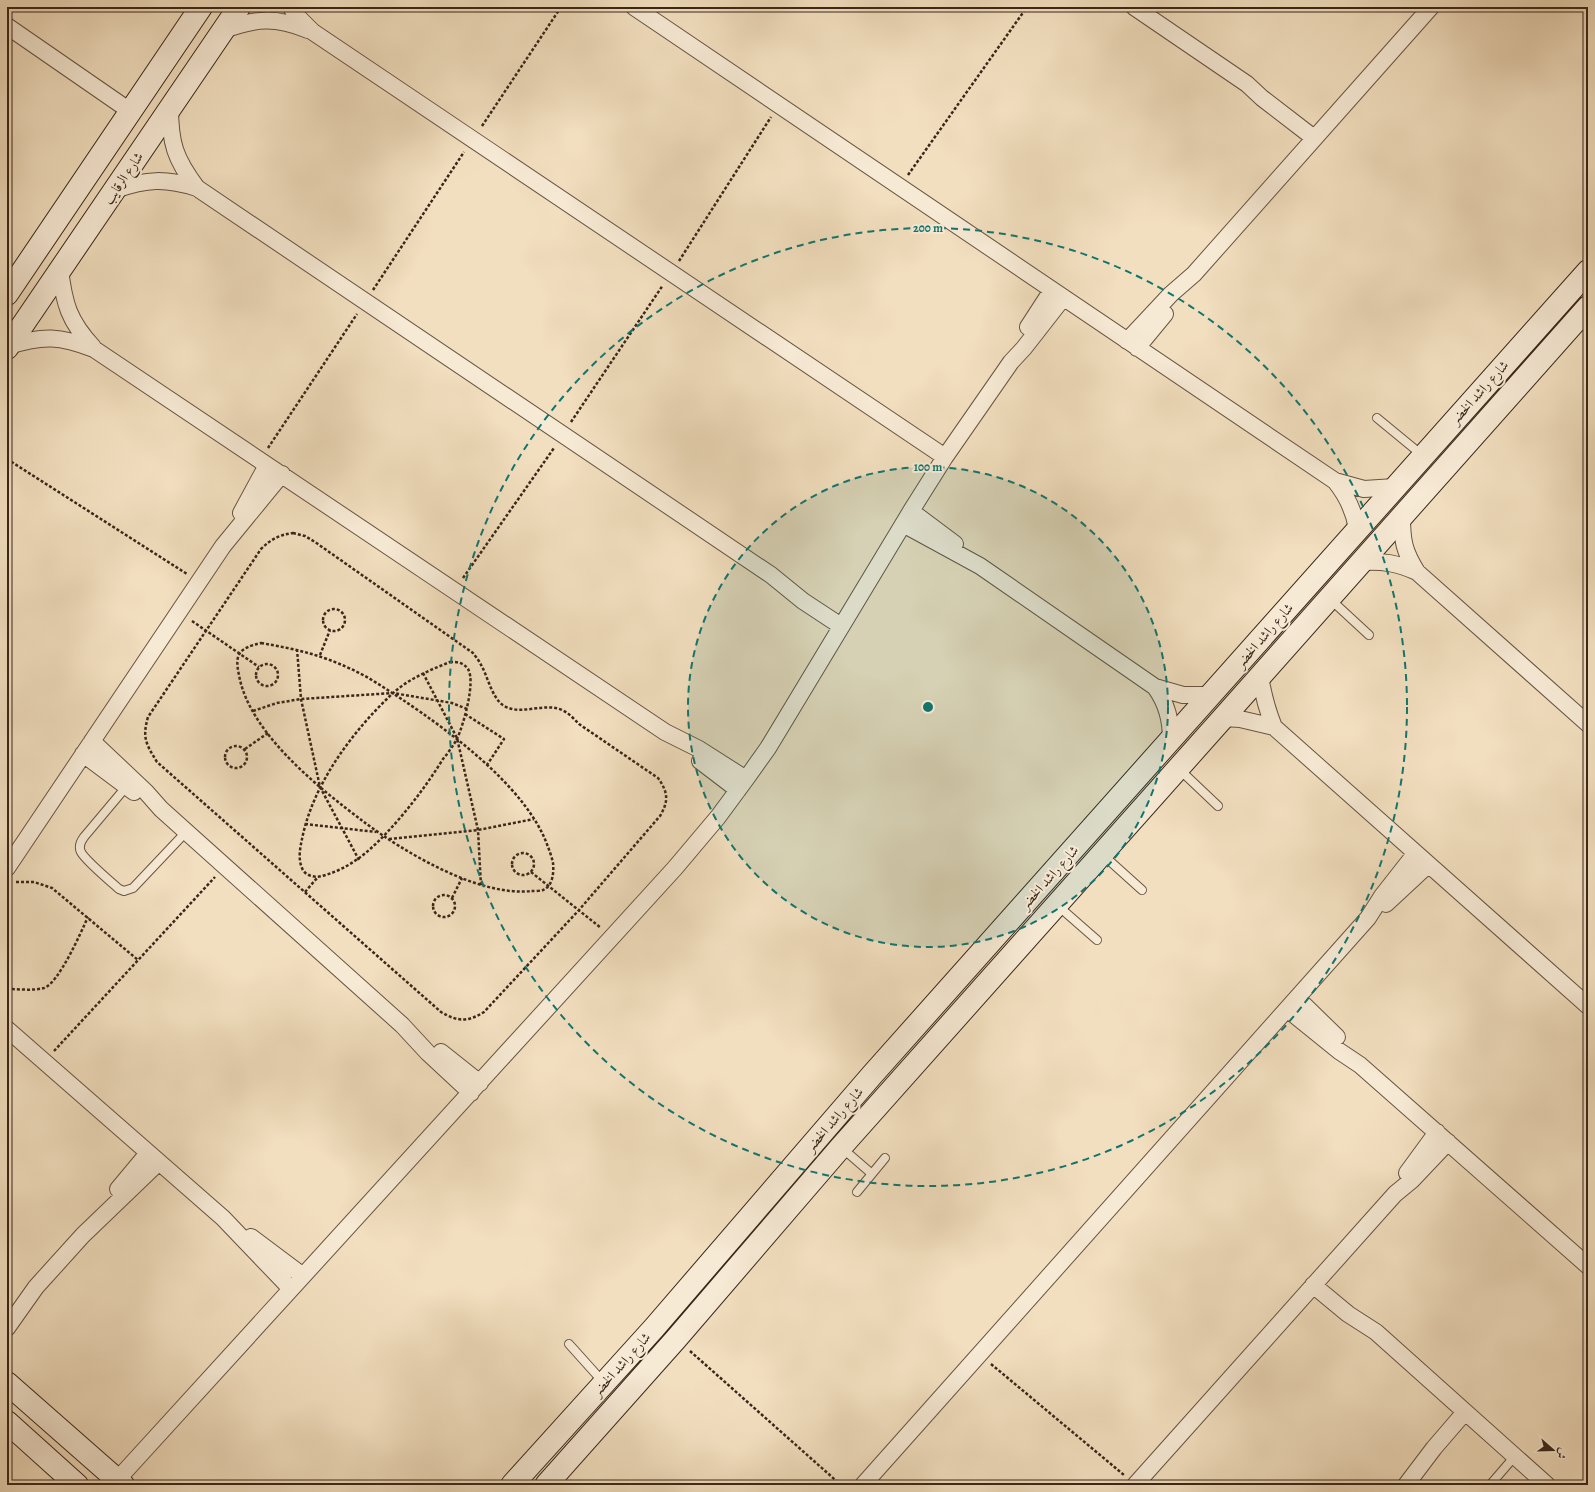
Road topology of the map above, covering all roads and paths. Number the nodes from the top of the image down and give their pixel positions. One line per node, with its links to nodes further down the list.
1 (201, 7): 14 (street)
2 (239, 7): 10 (street, شارع الرقايب)
3 (292, 7): 11 (street)
4 (561, 7): 16 (path)
5 (634, 7): 12 (street)
6 (1027, 7): 17 (path)
7 (1134, 7): 15 (street)
8 (1431, 7): 15 (street)
9 (7, 26): 14 (street)
10 (224, 30): 11 (street); 13 (street, شارع الرقايب)
11 (313, 32): 16 (street)
12 (779, 105): 17 (street); 22 (path)
13 (170, 107): 18 (street); 19 (street, شارع الرقايب)
14 (130, 111): 23 (street)
15 (1318, 134): 27 (street)
16 (473, 139): 22 (street); 25 (path)
17 (900, 187): 24 (street)
18 (197, 188): 19 (street); 25 (street)
19 (115, 190): 20 (street, شارع الرقايب)
20 (60, 269): 28 (street, شارع الرقايب); 29 (street)
21 (1588, 271): 32 (street, شارع راشد الخضر)
22 (671, 273): 31 (path); 33 (street)
23 (10, 282)
24 (1058, 294): 27 (street); 33 (street)
25 (366, 301): 31 (street); 35 (path)
26 (1588, 307): 39 (street, شارع راشد الخضر)
27 (1132, 344): 37 (street)
28 (8, 347): 29 (street)
29 (94, 348): 35 (street)
30 (1377, 418): 32 (lane)
31 (563, 434): 46 (path); 49 (street)
32 (1423, 456): 38 (street, شارع راشد الخضر)
33 (945, 457): 40 (street)
34 (7, 459): 45 (path)
35 (264, 462): 36 (street); 42 (street)
36 (282, 474): 42 (street); 46 (street)
37 (1335, 481): 38 (street); 41 (street)
38 (1395, 487): 41 (street, شارع راشد الخضر)
39 (1402, 516): 43 (street, شارع راشد الخضر); 44 (street)
40 (907, 517): 49 (street); 59 (street)
41 (1358, 530): 61 (street, شارع راشد الخضر)
42 (223, 546): 45 (street)
43 (1362, 562): 44 (street); 47 (street, شارع راشد الخضر)
44 (1417, 572): 68 (street)
45 (199, 582): 48 (street)
46 (454, 590): 77 (street)
47 (1329, 598): 52 (lane); 58 (street, شارع راشد الخضر)
48 (179, 612): 50 (path); 73 (street)
49 (844, 621): 77 (street)
50 (206, 630): 54 (path); 102 (path); 105 (path)
51 (330, 630): 51 (path); 55 (path)
52 (1369, 635)
53 (297, 649): 54 (path); 55 (path); 62 (path)
54 (240, 653): 56 (path); 65 (path)
55 (320, 655): 60 (path)
56 (259, 667): 56 (path)
57 (423, 673): 60 (path); 63 (path); 64 (path)
58 (1260, 676): 67 (street, شارع راشد الخضر); 69 (street)
59 (1155, 687): 61 (street); 72 (street)
60 (393, 693): 62 (path); 63 (path); 71 (path); 79 (path)
61 (1212, 695): 72 (street, شارع راشد الخضر)
62 (301, 699): 65 (path); 79 (path)
63 (438, 700): 64 (path); 71 (path)
64 (467, 709): 66 (path)
65 (253, 711): 70 (path)
66 (465, 714): 71 (path); 75 (path)
67 (1224, 718): 69 (street); 76 (street, شارع راشد الخضر)
68 (1588, 724)
69 (1274, 727): 91 (street)
70 (268, 733): 74 (path); 79 (path)
71 (457, 738): 75 (path); 85 (path); 88 (path)
72 (1171, 741): 135 (street, شارع راشد الخضر)
73 (88, 748): 78 (street); 81 (street); 96 (street)
74 (245, 750): 74 (path)
75 (487, 765): 82 (path)
76 (1178, 769): 80 (lane); 90 (street, شارع راشد الخضر)
77 (742, 785): 108 (street)
78 (126, 787): 81 (street); 86 (lane)
79 (320, 787): 83 (path); 84 (path); 87 (path)
80 (1218, 806)
81 (161, 809): 86 (street)
82 (534, 819): 85 (path); 99 (path)
83 (305, 824): 84 (path); 97 (path)
84 (342, 828): 87 (path); 92 (path)
85 (478, 830): 89 (path); 100 (path)
86 (186, 832): 94 (street)
87 (377, 832): 88 (path)
88 (384, 836): 89 (path); 92 (path)
89 (388, 839): 98 (path)
90 (1102, 854): 101 (lane); 104 (street, شارع راشد الخضر)
91 (1415, 854): 93 (street); 107 (street)
92 (359, 860): 97 (path)
93 (1428, 864): 107 (street); 113 (street)
94 (224, 866): 110 (path); 116 (street)
95 (531, 872): 95 (path); 99 (path)
96 (10, 875): 106 (path)
97 (318, 877): 102 (path)
98 (462, 878): 100 (path); 103 (path)
99 (549, 885): 100 (path); 105 (path)
100 (481, 886)
101 (1142, 890)
102 (305, 892): 105 (path)
103 (452, 898): 103 (path)
104 (1057, 904): 109 (lane); 118 (street, شارع راشد الخضر)
105 (579, 910): 108 (path)
106 (88, 918): 110 (path); 111 (path)
107 (1368, 918): 112 (street)
108 (612, 937): 116 (street)
109 (1098, 940)
110 (138, 960): 115 (path)
111 (7, 989)
112 (1292, 1003): 117 (street); 133 (street)
113 (1588, 1006)
114 (9, 1036): 115 (street)
115 (44, 1062): 119 (street)
116 (475, 1088): 125 (street)
117 (1443, 1137): 124 (street); 126 (street)
118 (840, 1147): 121 (lane); 131 (street, شارع راشد الخضر)
119 (153, 1158): 123 (street); 127 (street)
120 (885, 1158): 121 (lane)
121 (872, 1174): 122 (lane)
122 (857, 1192)
123 (223, 1218): 125 (street); 128 (street)
124 (1588, 1266)
125 (303, 1276): 128 (street)
126 (1317, 1280): 136 (street); 146 (street)
127 (36, 1288): 129 (street); 130 (street)
128 (292, 1289): 140 (street)
129 (7, 1312)
130 (7, 1328)
131 (676, 1339): 143 (street, شارع راشد الخضر); 144 (path)
132 (569, 1344): 135 (lane)
133 (979, 1354): 145 (street); 146 (path)
134 (7, 1383): 140 (street)
135 (604, 1383): 142 (street, شارع راشد الخضر)
136 (1470, 1416): 138 (street); 139 (street)
137 (7, 1422): 141 (street)
138 (1515, 1456): 147 (lane); 148 (street)
139 (1410, 1481)
140 (120, 1483)
141 (77, 1485)
142 (512, 1485)
143 (546, 1485)
144 (841, 1485)
145 (862, 1485)
146 (1135, 1485)
147 (1490, 1485)
148 (1547, 1485)

